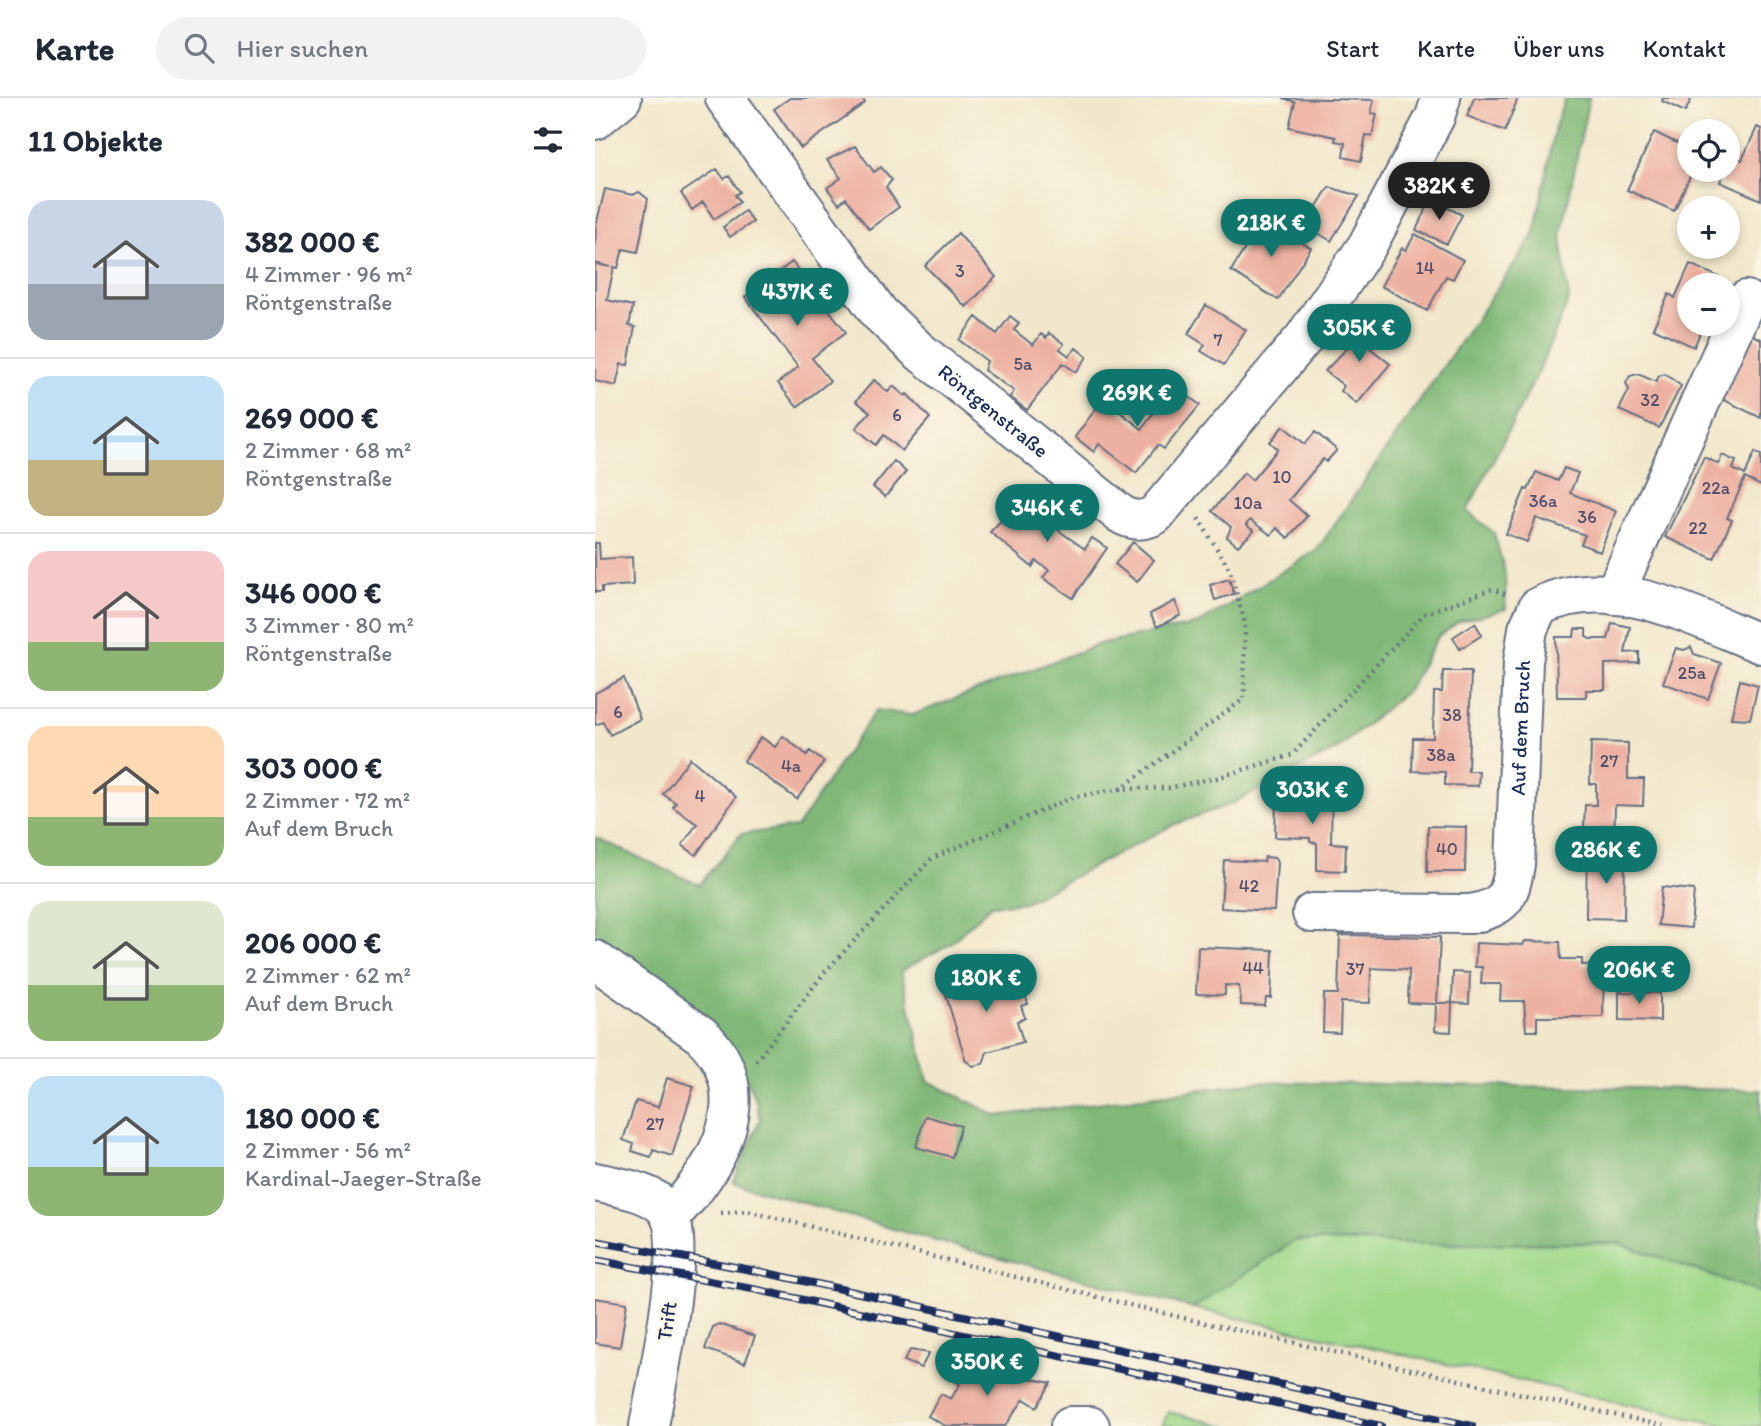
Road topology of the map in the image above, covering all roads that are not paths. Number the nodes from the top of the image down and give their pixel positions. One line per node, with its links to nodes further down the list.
1 (622, 98): 4 (street)
2 (725, 98): 3 (street, Röntgenstraße)
3 (1441, 98)
4 (595, 120)
5 (1746, 300): 6 (street)
6 (1613, 595): 7 (street, Auf dem Bruch); 8 (street, Auf dem Bruch)
7 (1761, 644)
8 (1313, 913)
9 (595, 960): 11 (street)
10 (595, 1182): 11 (street)
11 (670, 1216): 12 (street, Trift)
12 (649, 1426)
13 (1070, 1426): 14 (street)
14 (1090, 1426)

